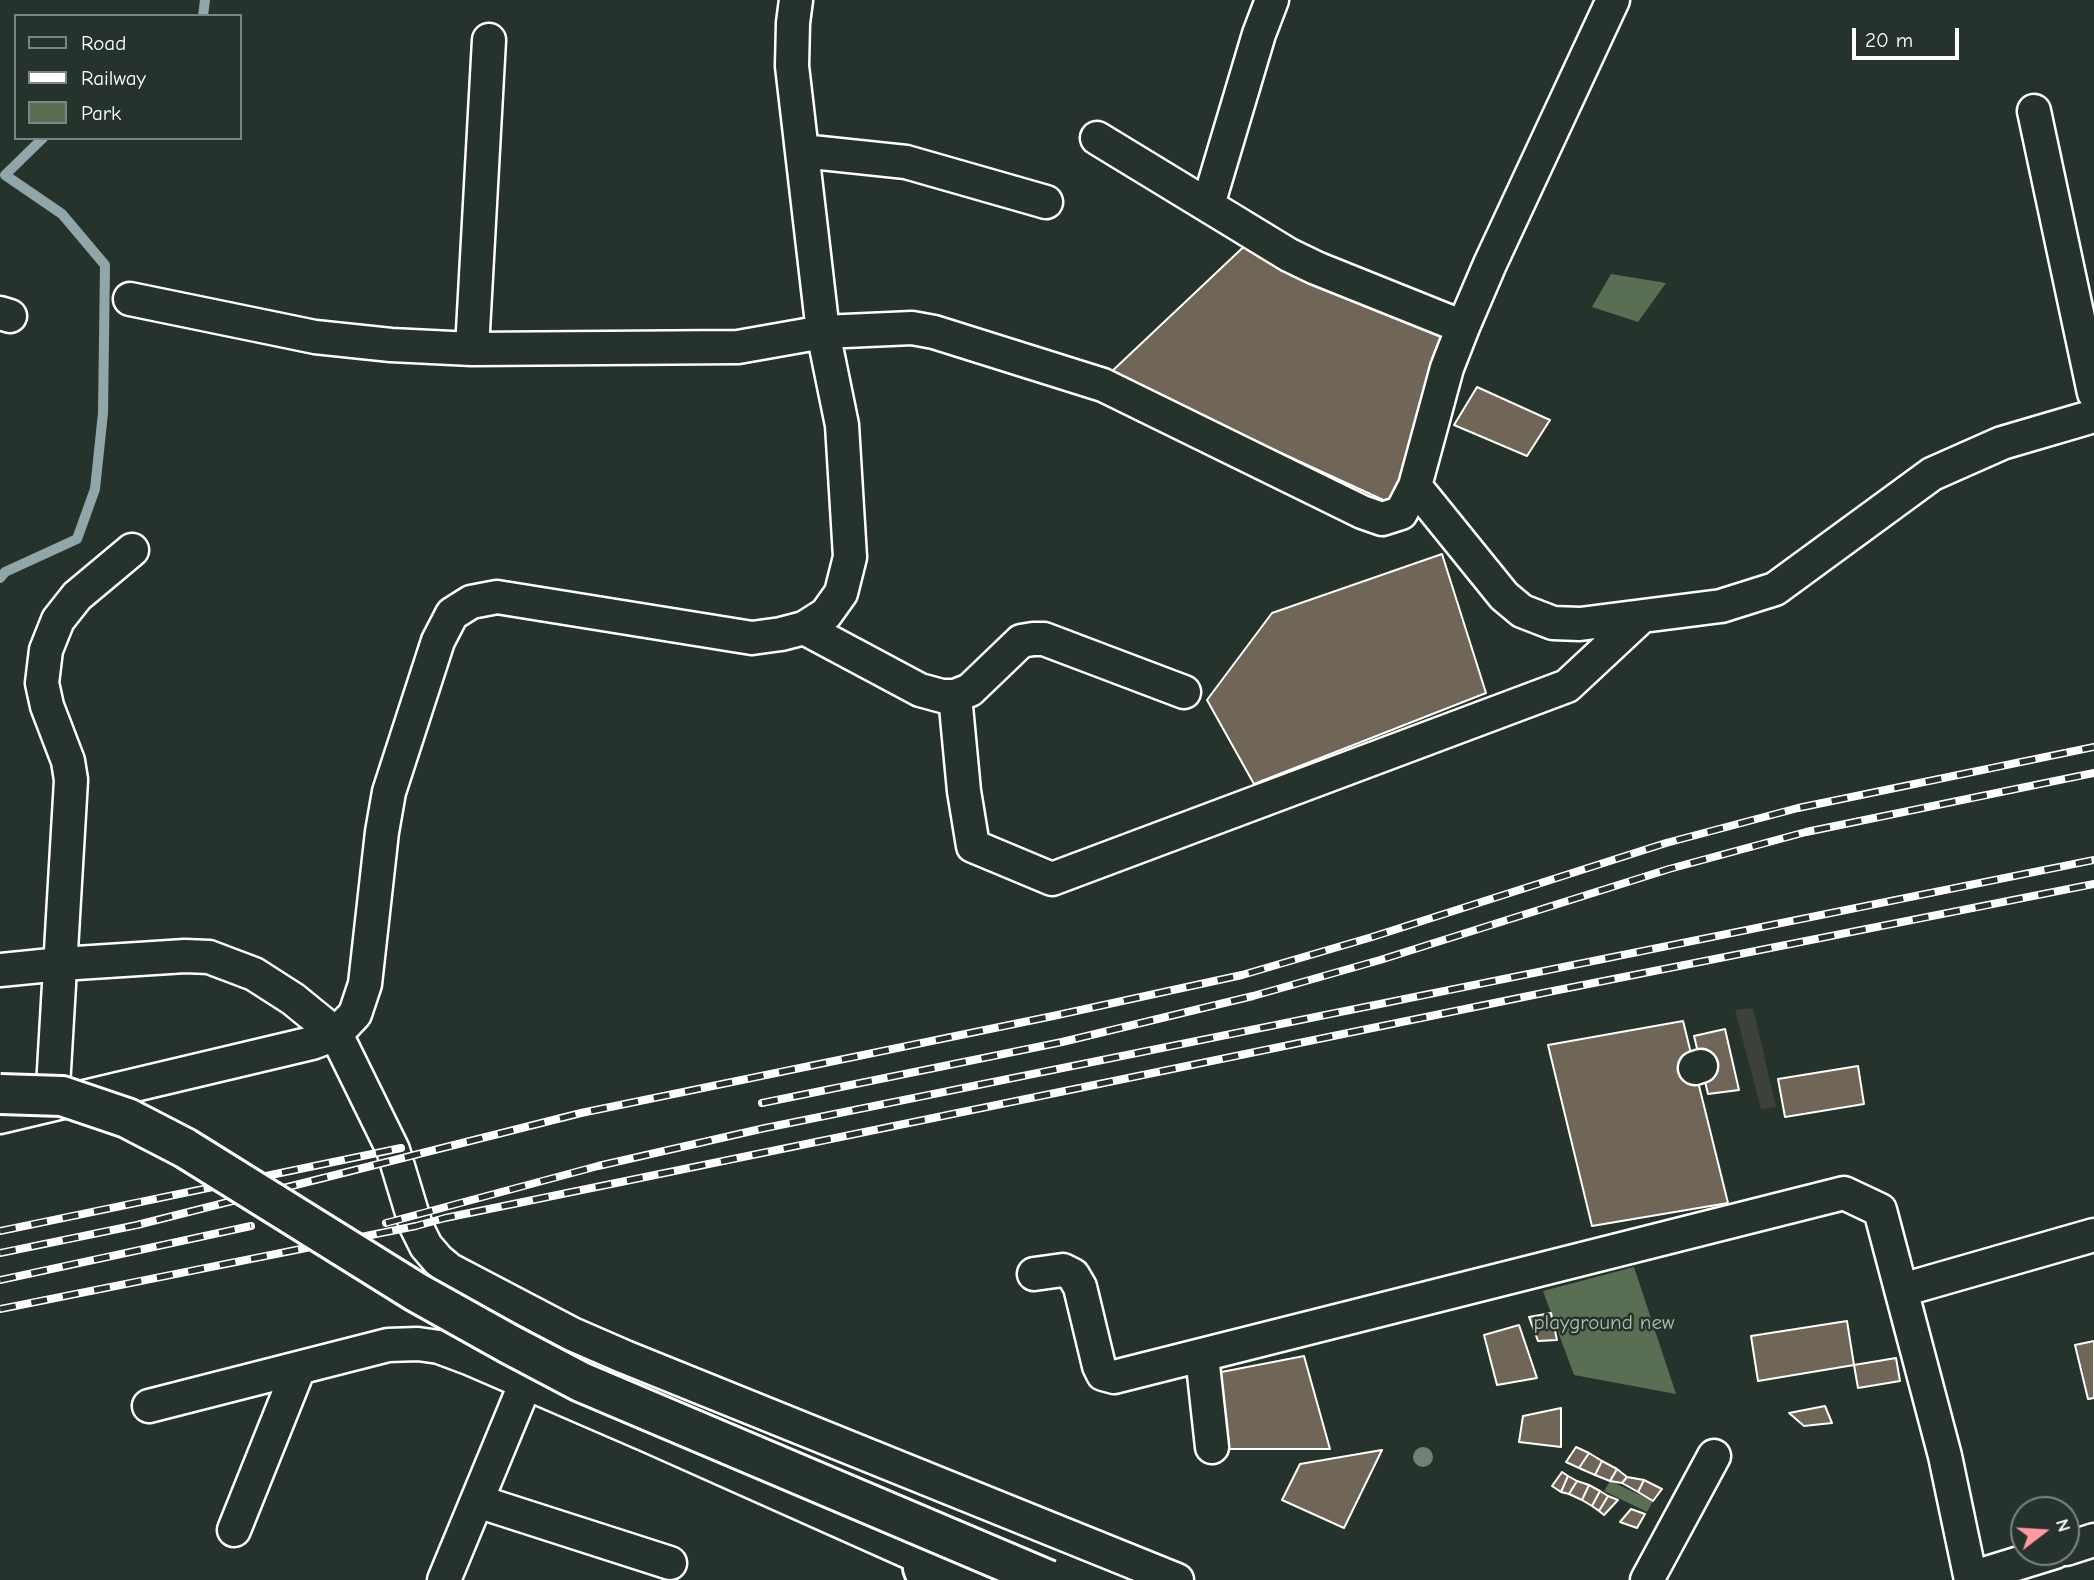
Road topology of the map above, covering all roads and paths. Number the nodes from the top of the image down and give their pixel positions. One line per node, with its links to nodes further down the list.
1 (796, 0): 7 (street)
2 (1272, 0): 9 (street)
3 (1613, 0): 11 (street)
4 (489, 40): 13 (street)
5 (2034, 111): 14 (street)
6 (1097, 138): 9 (street)
7 (802, 151): 8 (street); 12 (street)
8 (1046, 202)
9 (1208, 205): 11 (street)
10 (130, 299): 13 (street)
11 (1463, 327): 16 (street)
12 (822, 332): 13 (street); 16 (street); 19 (street)
13 (472, 349)
14 (2094, 393)
15 (2094, 416): 18 (street)
16 (1415, 486): 18 (street)
17 (132, 550): 22 (street)
18 (1641, 617): 21 (street)
19 (804, 628): 21 (street); 24 (street)
20 (1184, 692): 21 (street)
21 (955, 696)
22 (61, 964): 23 (street); 24 (street); 26 (street)
23 (0, 970)
24 (336, 1034): 26 (street); 46 (street)
25 (0, 1094): 45 (main road, bridge)
26 (52, 1104): 27 (street)
27 (0, 1117)
28 (2094, 1235): 30 (street)
29 (1034, 1274): 31 (street)
30 (1902, 1290): 31 (street); 42 (street)
31 (1202, 1356): 35 (street)
32 (299, 1368): 33 (street); 34 (street); 38 (street)
33 (526, 1382): 37 (street); 41 (street)
34 (149, 1406)
35 (1212, 1447)
36 (1714, 1456): 47 (street)
37 (477, 1501): 39 (street); 43 (street)
38 (234, 1530)
39 (670, 1563)
40 (2011, 1566): 42 (street)
41 (927, 1570): 44 (main road)
42 (1971, 1579)
43 (444, 1580)
44 (1000, 1580)
45 (1048, 1580)
46 (1177, 1580)
47 (1647, 1580)

